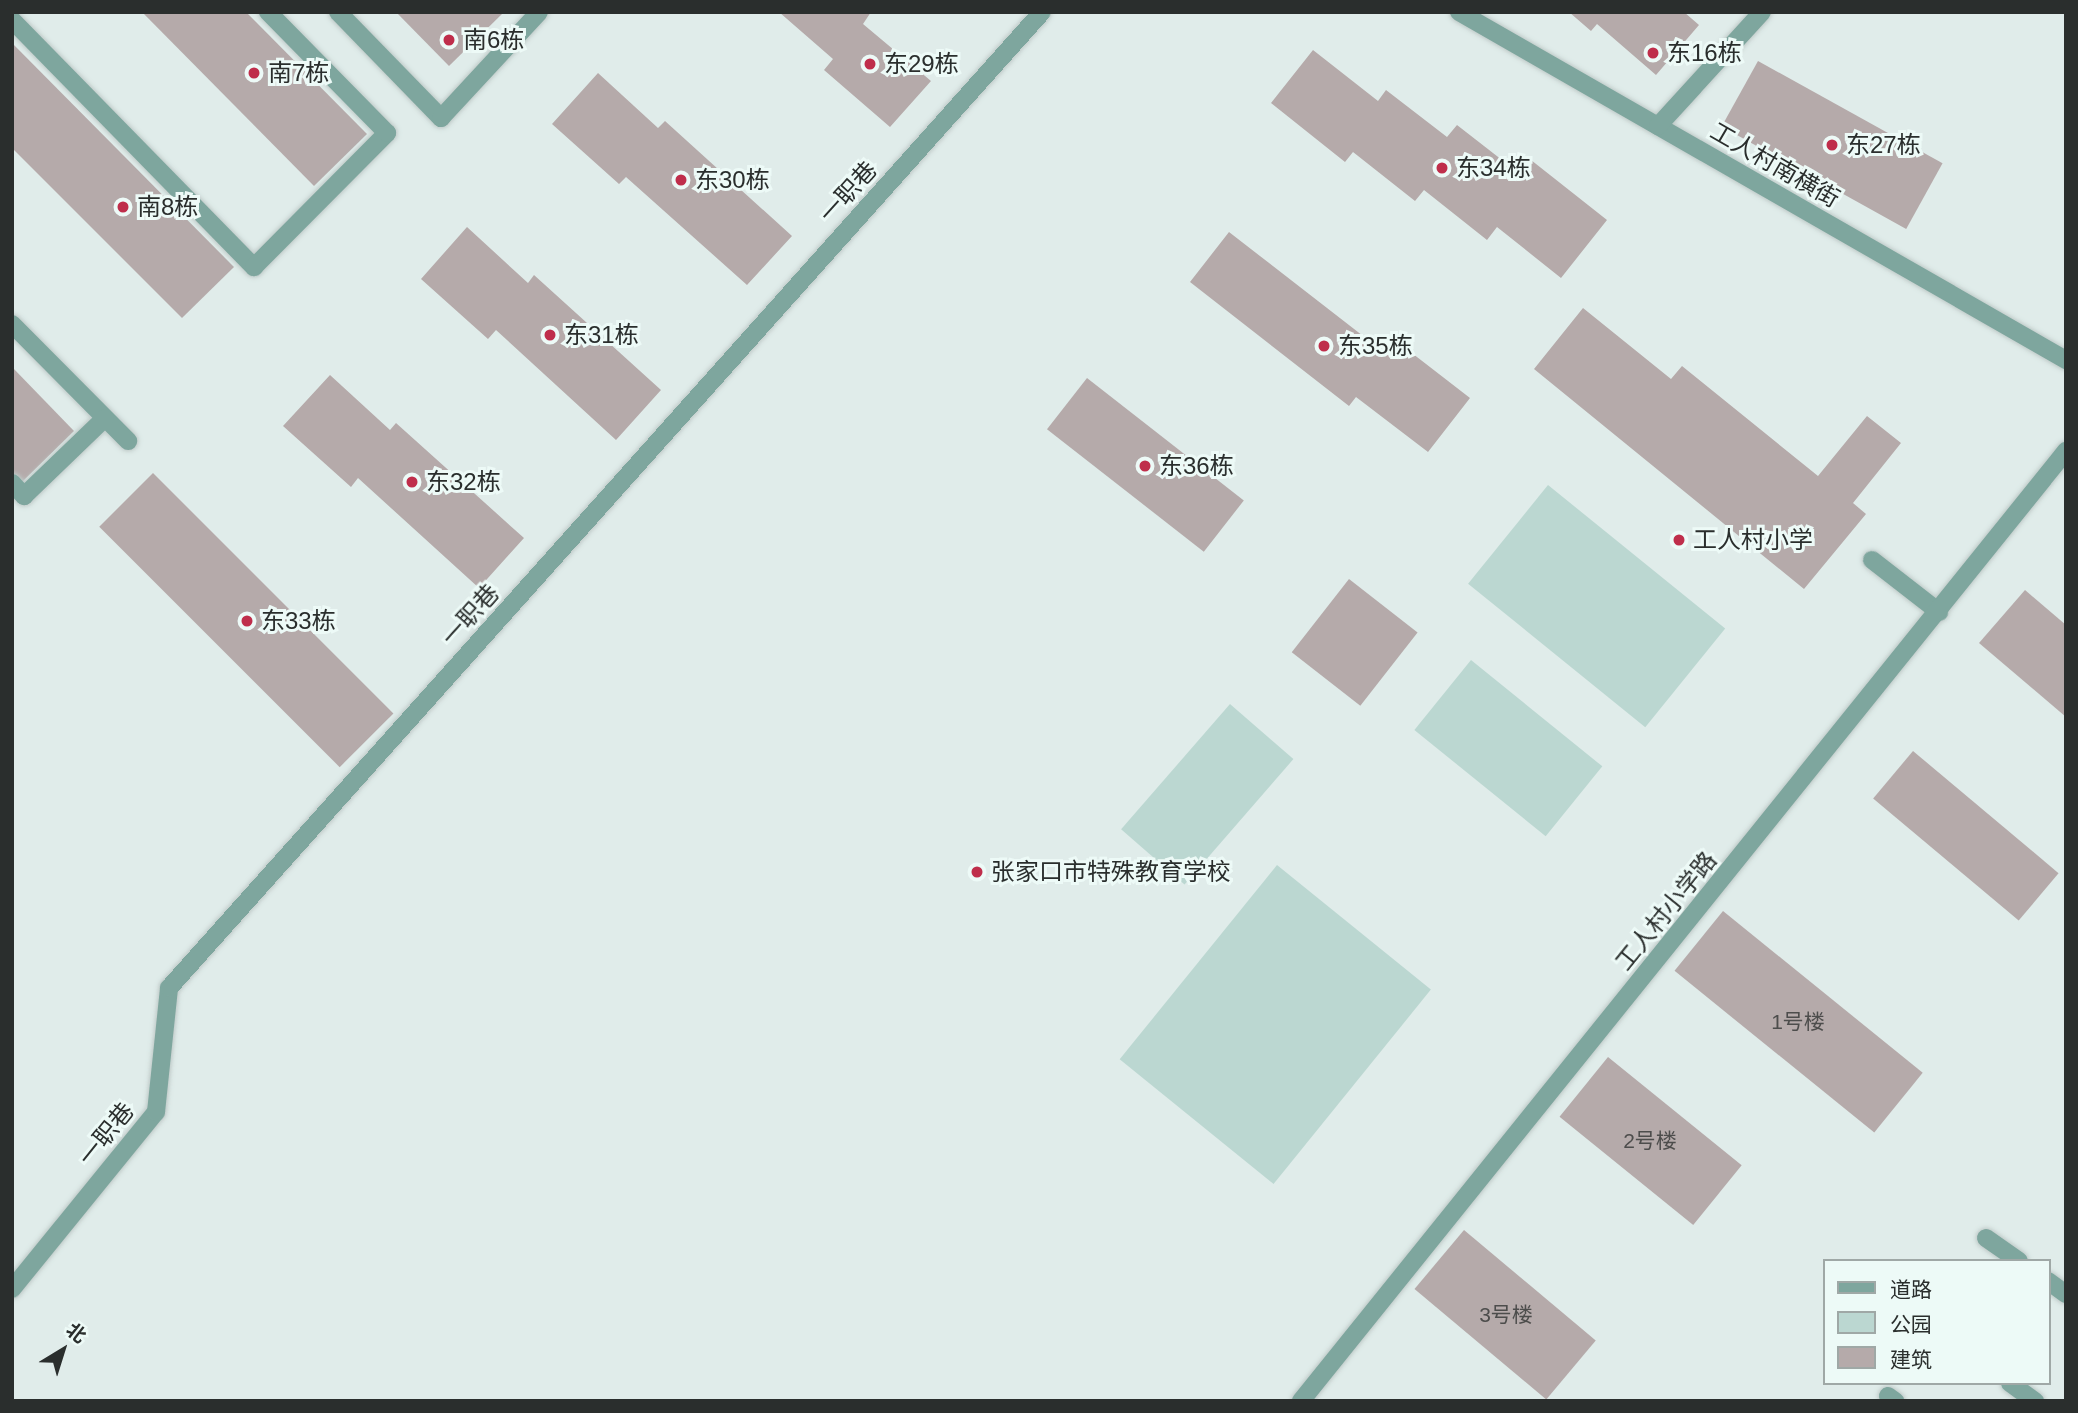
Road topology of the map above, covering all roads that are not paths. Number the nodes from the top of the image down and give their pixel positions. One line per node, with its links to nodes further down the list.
1 (268, 12): 7 (street)
2 (338, 12): 6 (street)
3 (1042, 12): 20 (street, 一职巷)
4 (1460, 12): 8 (street, 工人村南横街)
5 (1762, 12): 8 (street)
6 (528, 16)
7 (12, 20)
8 (1658, 126): 10 (street, 工人村南横街)
9 (12, 324): 11 (street)
10 (2066, 360)
11 (105, 418): 12 (street); 14 (street)
12 (128, 441)
13 (2066, 451): 16 (street, 工人村小学路)
14 (12, 483)
15 (1872, 560): 16 (street)
16 (1939, 612): 23 (street, 工人村小学路)
17 (1986, 1238): 18 (street)
18 (2016, 1259)
19 (2050, 1282): 21 (street)
20 (12, 1289)
21 (2066, 1294)
22 (2013, 1385): 24 (street)
23 (1301, 1401)
24 (2035, 1401)

